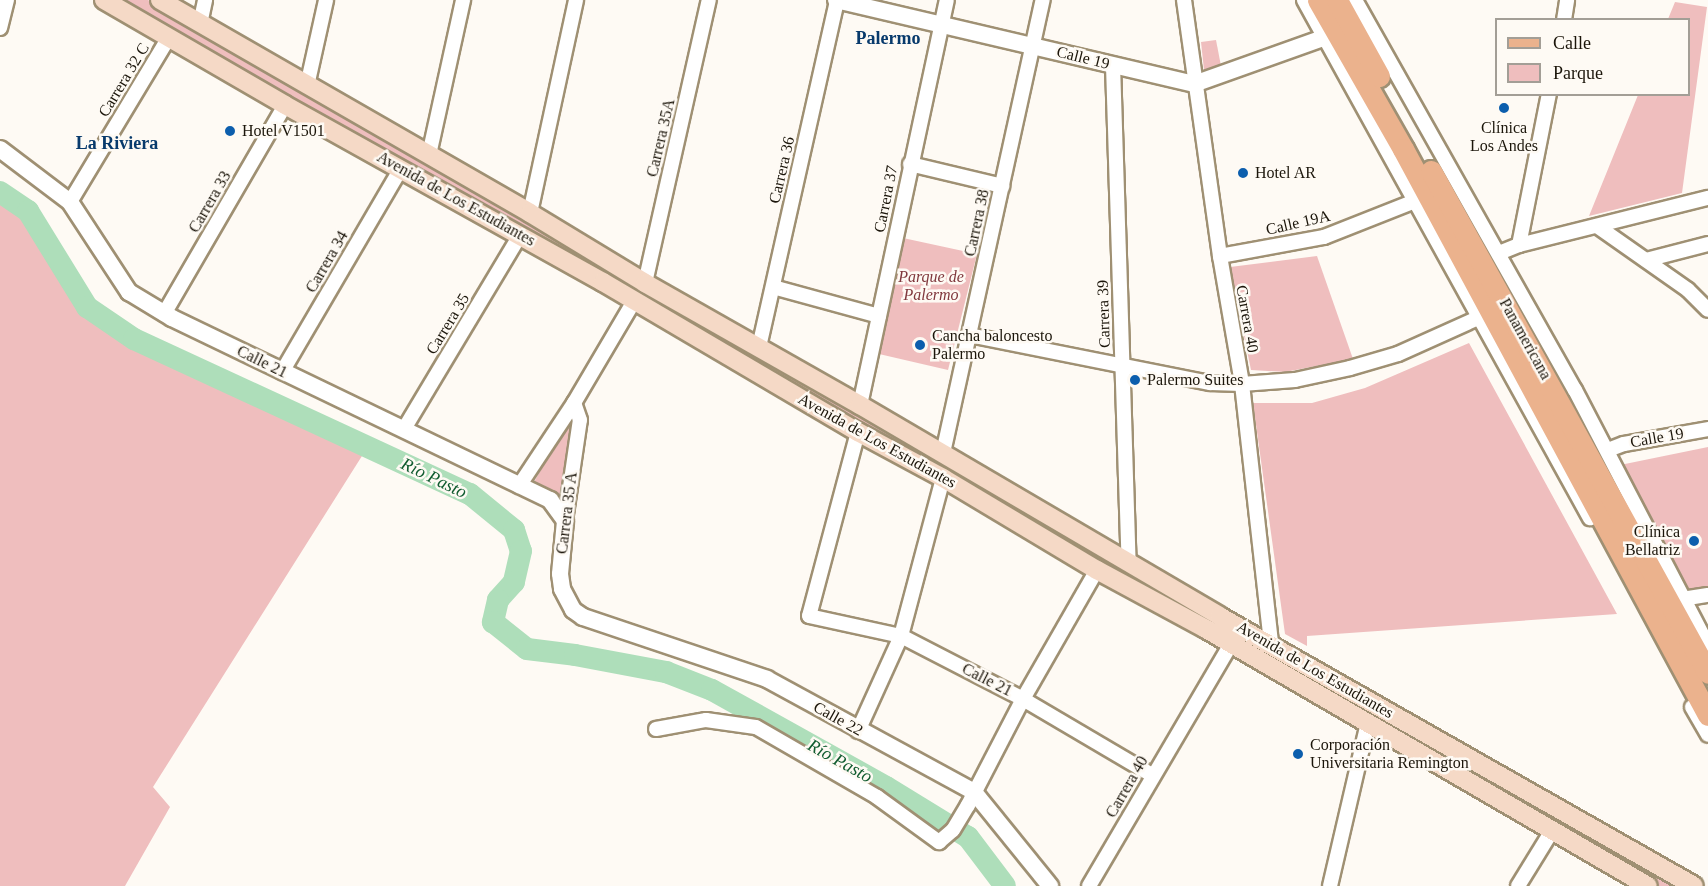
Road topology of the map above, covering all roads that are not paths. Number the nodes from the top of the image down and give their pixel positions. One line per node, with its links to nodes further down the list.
1 (7, 0): 20 (street)
2 (104, 0): 21 (main road, Avenida de Los Estudiantes)
3 (160, 0): 18 (main road, Avenida de Los Estudiantes)
4 (205, 0): 18 (street)
5 (326, 0): 26 (street)
6 (463, 0): 30 (street)
7 (576, 0): 37 (street)
8 (709, 0): 47 (street, Carrera 35A)
9 (837, 0): 19 (street, Calle 19); 48 (street, Carrera 36)
10 (947, 0): 19 (street, Carrera 37)
11 (1043, 0): 23 (street, Carrera 38)
12 (1184, 0): 25 (street, Carrera 40)
13 (1304, 0): 22 (street)
14 (1318, 0): 74 (main road)
15 (1567, 0): 17 (street)
16 (1344, 2): 43 (street); 61 (main road, Panamericana)
17 (1563, 18)
18 (200, 24): 26 (main road, Avenida de Los Estudiantes)
19 (941, 26): 23 (street, Calle 19); 31 (street, Carrera 37)
20 (0, 28)
21 (169, 37): 28 (main road, Avenida de Los Estudiantes); 36 (street, Carrera 32 C)
22 (1326, 37): 25 (street); 35 (street)
23 (1034, 45): 24 (street, Calle 19); 33 (street, Carrera 38)
24 (1113, 65): 25 (street, Calle 19); 58 (street, Carrera 39)
25 (1194, 84): 44 (street, Carrera 40)
26 (307, 86): 30 (main road, Avenida de Los Estudiantes)
27 (1549, 96): 42 (street)
28 (285, 105): 32 (main road, Avenida de Los Estudiantes); 51 (street, Carrera 33)
29 (0, 148): 36 (street, Calle 21)
30 (429, 156): 37 (main road, Avenida de Los Estudiantes)
31 (910, 164): 33 (street); 52 (street, Carrera 37)
32 (401, 168): 39 (main road, Avenida de Los Estudiantes); 59 (street, Carrera 34)
33 (1002, 186): 55 (street, Carrera 38)
34 (1708, 198): 38 (street)
35 (1415, 201): 44 (street, Calle 19A); 53 (street)
36 (70, 202): 51 (street, Calle 21)
37 (530, 213): 40 (main road, Avenida de Los Estudiantes)
38 (1597, 226): 42 (street); 46 (street)
39 (520, 235): 45 (main road, Avenida de Los Estudiantes); 64 (street, Carrera 35)
40 (572, 239): 45 (main road); 47 (main road, Avenida de Los Estudiantes)
41 (1708, 244): 46 (street)
42 (1520, 245): 43 (street)
43 (1499, 253): 61 (street)
44 (1220, 256): 60 (street, Carrera 40)
45 (561, 258): 49 (main road, Avenida de Los Estudiantes)
46 (1646, 260): 50 (street)
47 (645, 283): 54 (main road, Avenida de Los Estudiantes)
48 (773, 287): 52 (street); 57 (street, Carrera 36)
49 (634, 300): 56 (main road, Avenida de Los Estudiantes); 62 (street)
50 (1708, 310)
51 (164, 314): 59 (street, Calle 21)
52 (879, 315): 63 (street, Carrera 37)
53 (1478, 318): 60 (street); 74 (street)
54 (723, 328): 56 (main road); 57 (main road, Avenida de Los Estudiantes)
55 (969, 335): 58 (street); 68 (street, Carrera 38)
56 (706, 343): 66 (main road, Avenida de Los Estudiantes)
57 (759, 347): 63 (main road, Avenida de Los Estudiantes)
58 (1122, 366): 60 (street); 75 (street, Carrera 39)
59 (282, 372): 64 (street, Calle 21)
60 (1242, 384): 82 (street, Carrera 40)
61 (1567, 396): 67 (street); 84 (main road, Panamericana)
62 (574, 403): 71 (street); 73 (street, Carrera 35 A)
63 (860, 405): 68 (main road, Avenida de Los Estudiantes)
64 (404, 429): 71 (street, Calle 21)
65 (1708, 429): 67 (street, Calle 19)
66 (858, 432): 69 (main road, Avenida de Los Estudiantes); 80 (street, Calle 21)
67 (1608, 450): 78 (street)
68 (943, 453): 70 (main road, Avenida de Los Estudiantes)
69 (943, 478): 72 (main road, Avenida de Los Estudiantes); 80 (street)
70 (996, 484): 72 (main road); 75 (main road, Avenida de Los Estudiantes)
71 (519, 486): 73 (street, Calle 21)
72 (987, 503): 76 (main road, Avenida de Los Estudiantes)
73 (565, 521): 79 (street, Carrera 35 A)
74 (1602, 527): 86 (main road); 90 (street)
75 (1129, 562): 82 (main road, Avenida de Los Estudiantes)
76 (1097, 570): 81 (main road, Avenida de Los Estudiantes); 85 (street)
77 (1708, 595): 78 (street)
78 (1682, 598): 83 (street)
79 (583, 617): 88 (street, Calle 22)
80 (902, 636): 85 (street, Calle 21); 88 (street)
81 (1231, 644): 87 (main road, Avenida de Los Estudiantes); 91 (street, Carrera 40)
82 (1271, 644): 99 (main road, Avenida de Los Estudiantes)
83 (1708, 645)
84 (1708, 673)
85 (1023, 699): 91 (street, Calle 21); 92 (street)
86 (1708, 716)
87 (1368, 723): 93 (main road, Avenida de Los Estudiantes); 96 (street)
88 (853, 728): 92 (street, Calle 22)
89 (656, 729): 92 (street)
90 (1708, 735)
91 (1152, 775): 95 (street, Carrera 40)
92 (971, 798): 94 (street, Calle 22)
93 (1553, 829): 97 (street); 98 (main road, Avenida de Los Estudiantes)
94 (1050, 886)
95 (1089, 886)
96 (1330, 886)
97 (1518, 886)
98 (1648, 886)
99 (1694, 886)

